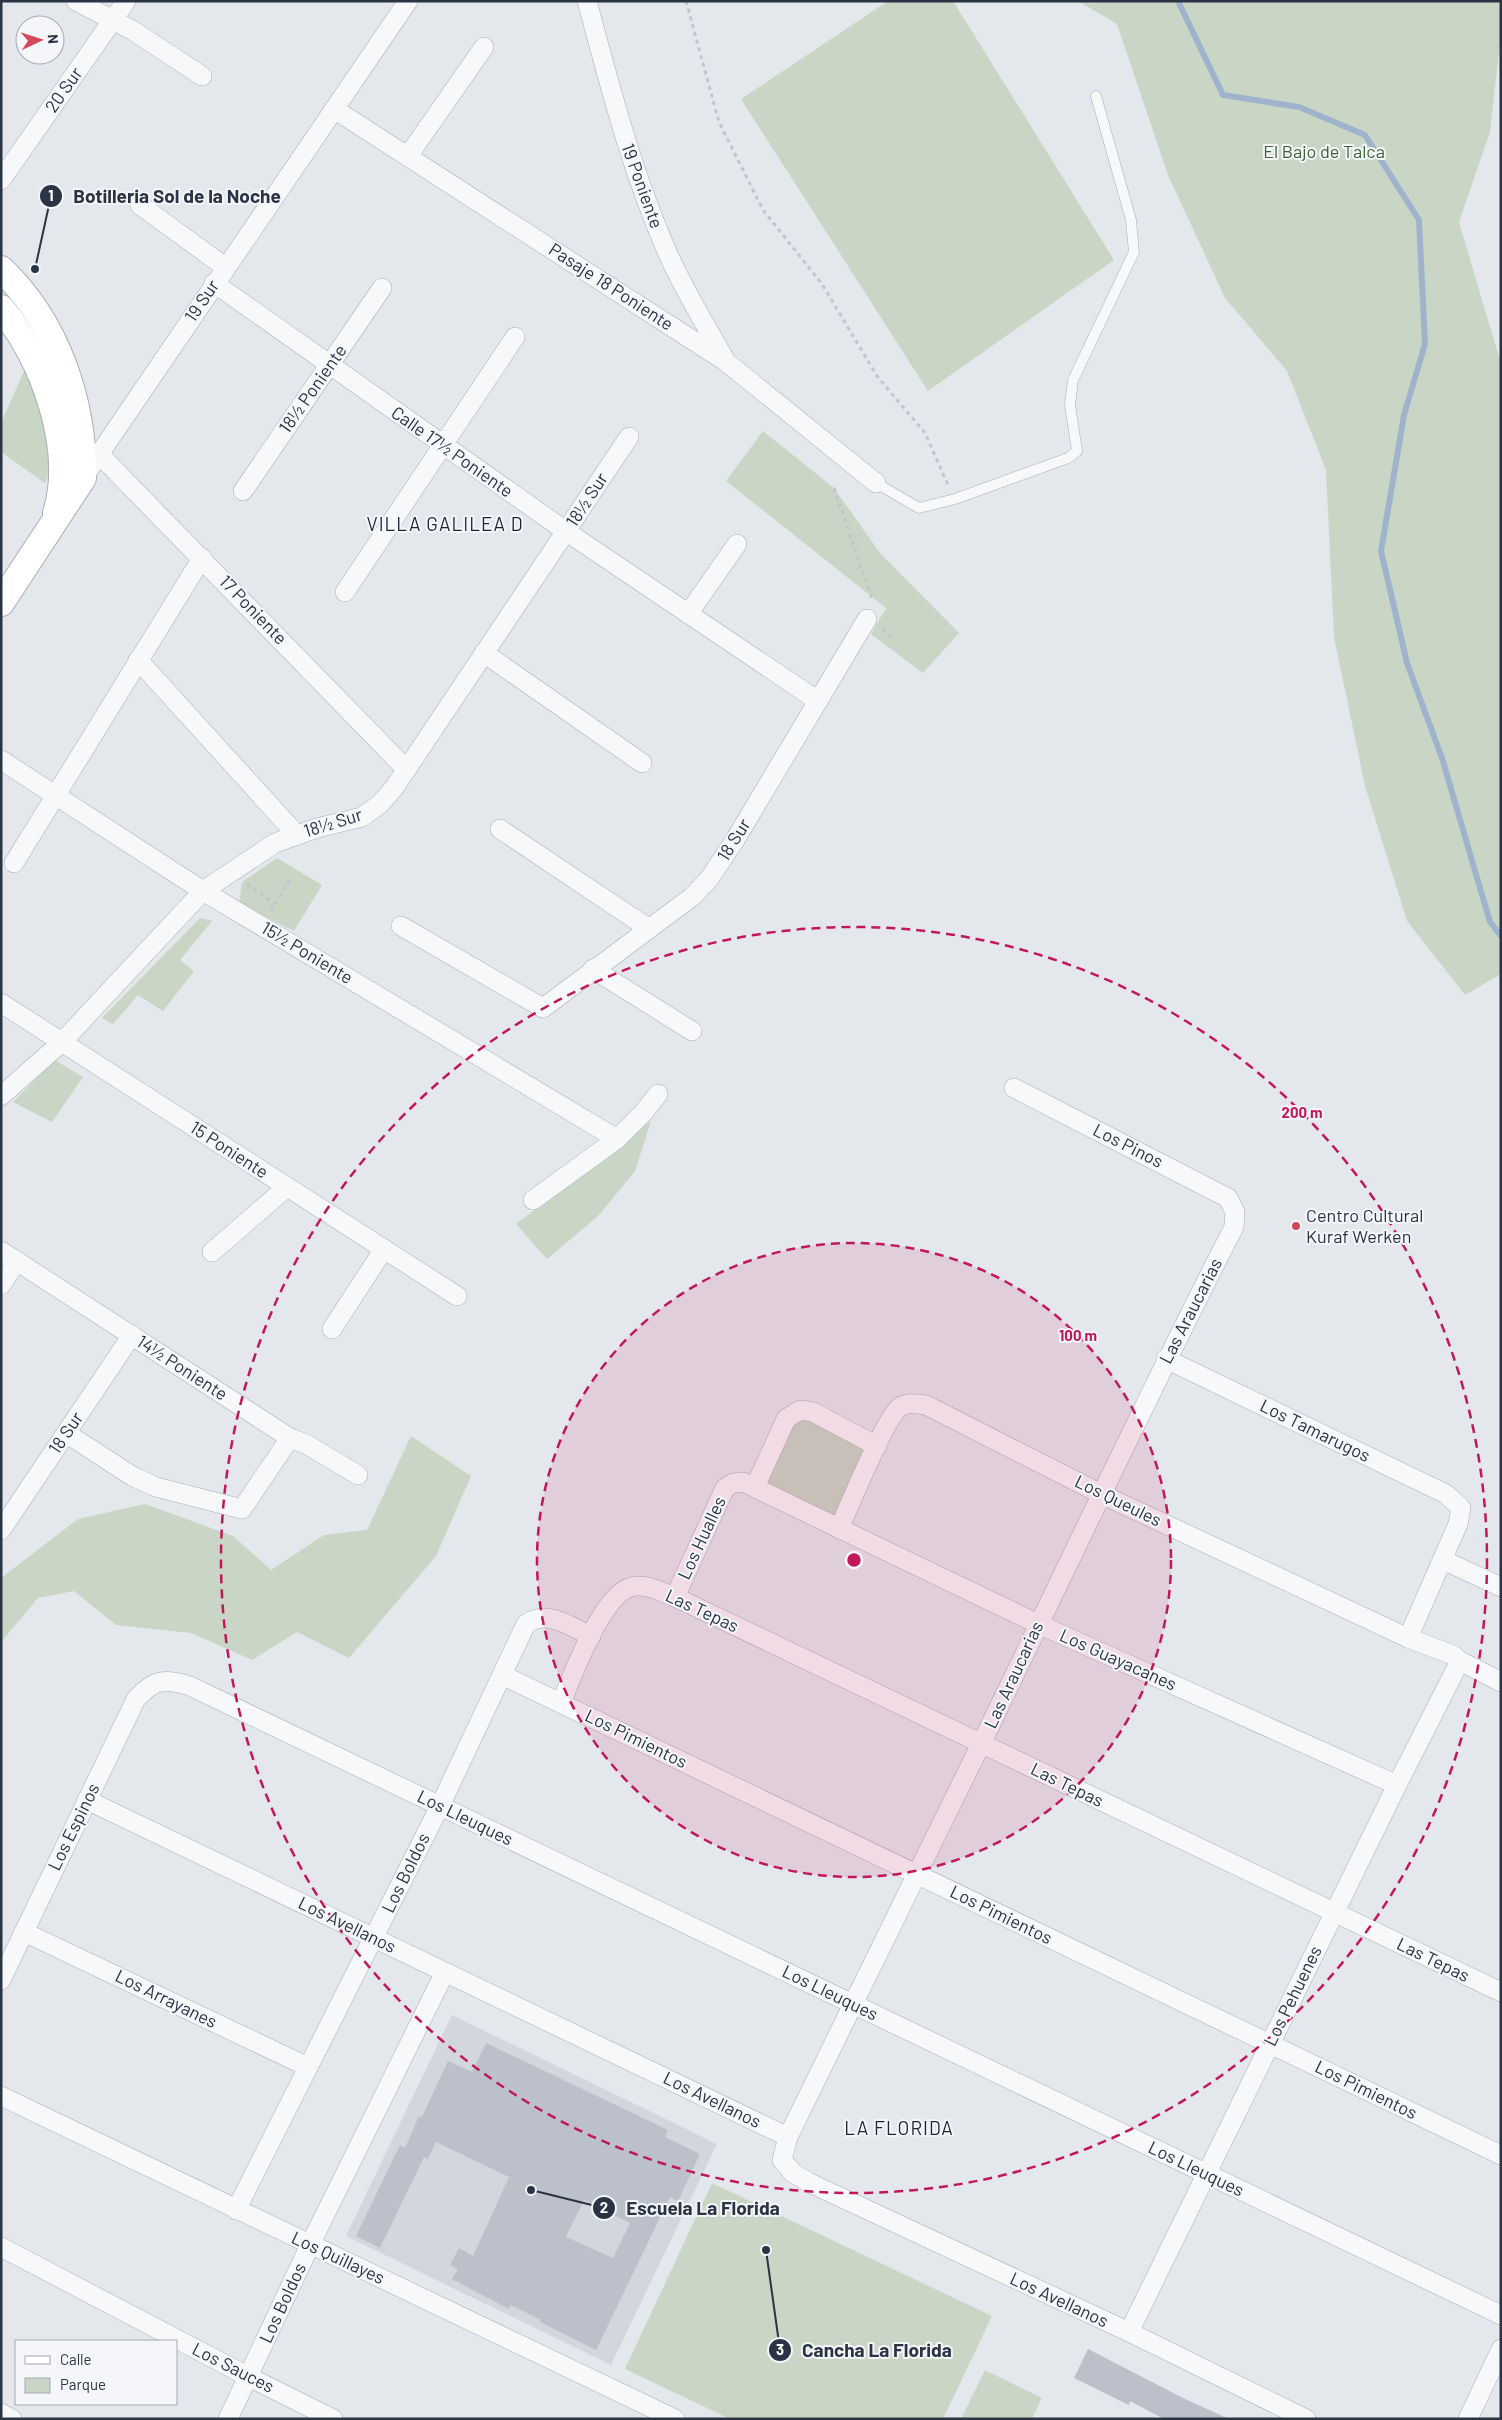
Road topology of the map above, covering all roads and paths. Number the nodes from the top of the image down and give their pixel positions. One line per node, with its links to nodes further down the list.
1 (76, 1): 6 (street)
2 (126, 1): 6 (street, 20 Sur)
3 (408, 1): 10 (street, 19 Sur)
4 (587, 1): 20 (street, 19 Poniente)
5 (686, 1): 29 (path)
6 (112, 21): 8 (street); 12 (street, 20 Sur)
7 (484, 47): 11 (street)
8 (202, 76)
9 (1096, 96): 29 (lane)
10 (334, 109): 11 (street, Pasaje 18 Poniente); 14 (street, 19 Sur)
11 (408, 156): 20 (street, Pasaje 18 Poniente)
12 (1, 180)
13 (140, 205): 14 (street)
14 (225, 267): 16 (street, 19 Sur)
15 (1, 268): 25 (street)
16 (214, 283): 21 (street, Calle 17½ Poniente); 24 (street, 19 Sur)
17 (382, 288): 21 (street, 18½ Poniente)
18 (1, 308): 30 (street)
19 (515, 337): 23 (street)
20 (725, 361): 26 (street, Pasaje 18 Poniente)
21 (330, 366): 23 (street, Calle 17½ Poniente); 28 (street, 18½ Poniente)
22 (629, 437): 31 (street, 18½ Sur)
23 (444, 446): 31 (street, Calle 17½ Poniente); 34 (street)
24 (100, 454): 25 (street, 19 Sur); 33 (street, 17 Poniente)
25 (83, 478): 30 (street, 19 Sur)
26 (876, 484): 29 (lane)
27 (834, 488): 35 (path)
28 (242, 490)
29 (955, 499)
30 (52, 525): 36 (street, 19 Sur)
31 (566, 532): 37 (street, Calle 17½ Poniente); 39 (street, 18½ Sur)
32 (737, 544): 37 (street)
33 (202, 558): 40 (street); 44 (street, 17 Poniente)
34 (345, 592)
35 (871, 596)
36 (1, 603)
37 (688, 614): 41 (street, Calle 17½ Poniente)
38 (867, 619): 41 (street, 18 Sur)
39 (484, 653): 43 (street); 44 (street, 18½ Sur)
40 (138, 660): 45 (street); 47 (street)
41 (818, 701): 55 (street, 18 Sur)
42 (1, 760): 45 (street, 15½ Poniente)
43 (642, 762)
44 (405, 768): 47 (street, 18½ Sur)
45 (55, 794): 48 (street); 51 (street, 15½ Poniente)
46 (500, 829): 55 (street)
47 (296, 834): 49 (street, 18½ Sur)
48 (14, 863)
49 (230, 872): 51 (street, 18½ Sur); 52 (path)
50 (291, 877): 52 (path)
51 (203, 891): 53 (street, 15½ Poniente); 59 (street, 18½ Sur)
52 (275, 904): 53 (path)
53 (261, 926): 63 (street, 15½ Poniente)
54 (401, 926): 56 (street, 18 Sur)
55 (648, 928): 56 (street, 18 Sur)
56 (593, 970): 58 (street)
57 (1, 1003): 59 (street, 15 Poniente)
58 (692, 1031)
59 (62, 1042): 62 (street, 18½ Sur); 64 (street, 15 Poniente)
60 (1014, 1088): 66 (street, Los Pinos)
61 (658, 1094): 63 (street)
62 (1, 1096)
63 (618, 1140): 65 (street)
64 (287, 1187): 67 (street, 15 Poniente); 69 (street)
65 (533, 1200)
66 (1235, 1212): 75 (street, Las Araucarias)
67 (384, 1249): 72 (street, 15 Poniente); 73 (street)
68 (1, 1251): 70 (street, 14½ Poniente)
69 (212, 1252)
70 (17, 1261): 71 (street); 74 (street, 14½ Poniente)
71 (1, 1285)
72 (457, 1296)
73 (332, 1329)
74 (132, 1335): 76 (street, 18 Sur); 77 (street, 14½ Poniente)
75 (1166, 1359): 82 (street, Las Araucarias); 85 (street, Los Tamarugos)
76 (66, 1433): 77 (street); 84 (street, 18 Sur)
77 (290, 1438): 79 (street, 14½ Poniente)
78 (877, 1446): 81 (street); 82 (street, Los Queules); 83 (street, Los Queules)
79 (358, 1475)
80 (733, 1483): 81 (street, Los Guayacanes); 87 (street, Los Hualles)
81 (755, 1487): 83 (street, Los Guayacanes)
82 (1101, 1494): 88 (street, Las Araucarias); 90 (street, Los Queules)
83 (839, 1529): 88 (street, Los Guayacanes)
84 (1, 1530)
85 (1442, 1560): 86 (street); 90 (street)
86 (1501, 1587)
87 (675, 1597): 89 (street, Las Tepas); 96 (street, Las Tepas)
88 (1038, 1624): 96 (street, Las Araucarias); 97 (street, Los Guayacanes)
89 (591, 1636): 92 (street, Los Boldos); 95 (street)
90 (1408, 1638): 91 (street, Los Queules)
91 (1460, 1661): 94 (street, Los Queules); 97 (street, Los Pehuenes)
92 (502, 1674): 95 (street, Los Pimientos); 99 (street, Los Boldos)
93 (158, 1682): 98 (street, Los Espinos); 99 (street, Los Lleuques)
94 (1501, 1682)
95 (561, 1703): 100 (street, Los Pimientos)
96 (982, 1744): 100 (street, Las Araucarias); 101 (street, Las Tepas)
97 (1397, 1785): 101 (street, Los Pehuenes)
98 (87, 1800): 102 (street, Los Espinos); 103 (street, Los Avellanos)
99 (440, 1806): 103 (street, Los Boldos); 107 (street, Los Lleuques)
100 (917, 1874): 107 (street, Las Araucarias); 108 (street, Los Pimientos)
101 (1334, 1913): 106 (street, Las Tepas); 108 (street, Los Pehuenes)
102 (24, 1932): 105 (street, Los Espinos); 109 (street, Los Arrayanes)
103 (374, 1938): 104 (street, Los Avellanos); 109 (street, Los Boldos)
104 (445, 1972): 111 (street, Los Avellanos); 115 (street, Los Boldos)
105 (1, 1980)
106 (1501, 1992)
107 (852, 2004): 111 (street, Las Araucarias); 113 (street, Los Lleuques)
108 (1270, 2044): 112 (street, Los Pimientos); 113 (street, Los Pehuenes)
109 (308, 2067): 114 (street, Los Boldos)
110 (1, 2096): 114 (street, Los Quillayes)
111 (788, 2137): 118 (street, Los Avellanos)
112 (1501, 2155)
113 (1206, 2173): 117 (street, Los Lleuques); 118 (street, Los Pehuenes)
114 (236, 2210): 115 (street, Los Quillayes)
115 (310, 2245): 120 (street, Los Boldos); 126 (street, Los Quillayes)
116 (1, 2247): 120 (street, Los Sauces)
117 (1501, 2315)
118 (1129, 2332): 122 (street, Los Avellanos)
119 (1501, 2349): 128 (street)
120 (249, 2377): 124 (street, Los Boldos); 125 (street, Los Sauces)
121 (1, 2413): 123 (street)
122 (1280, 2413): 127 (street, Los Avellanos)
123 (12, 2419)
124 (228, 2419)
125 (333, 2419)
126 (675, 2419)
127 (1306, 2419)
128 (1468, 2419)

